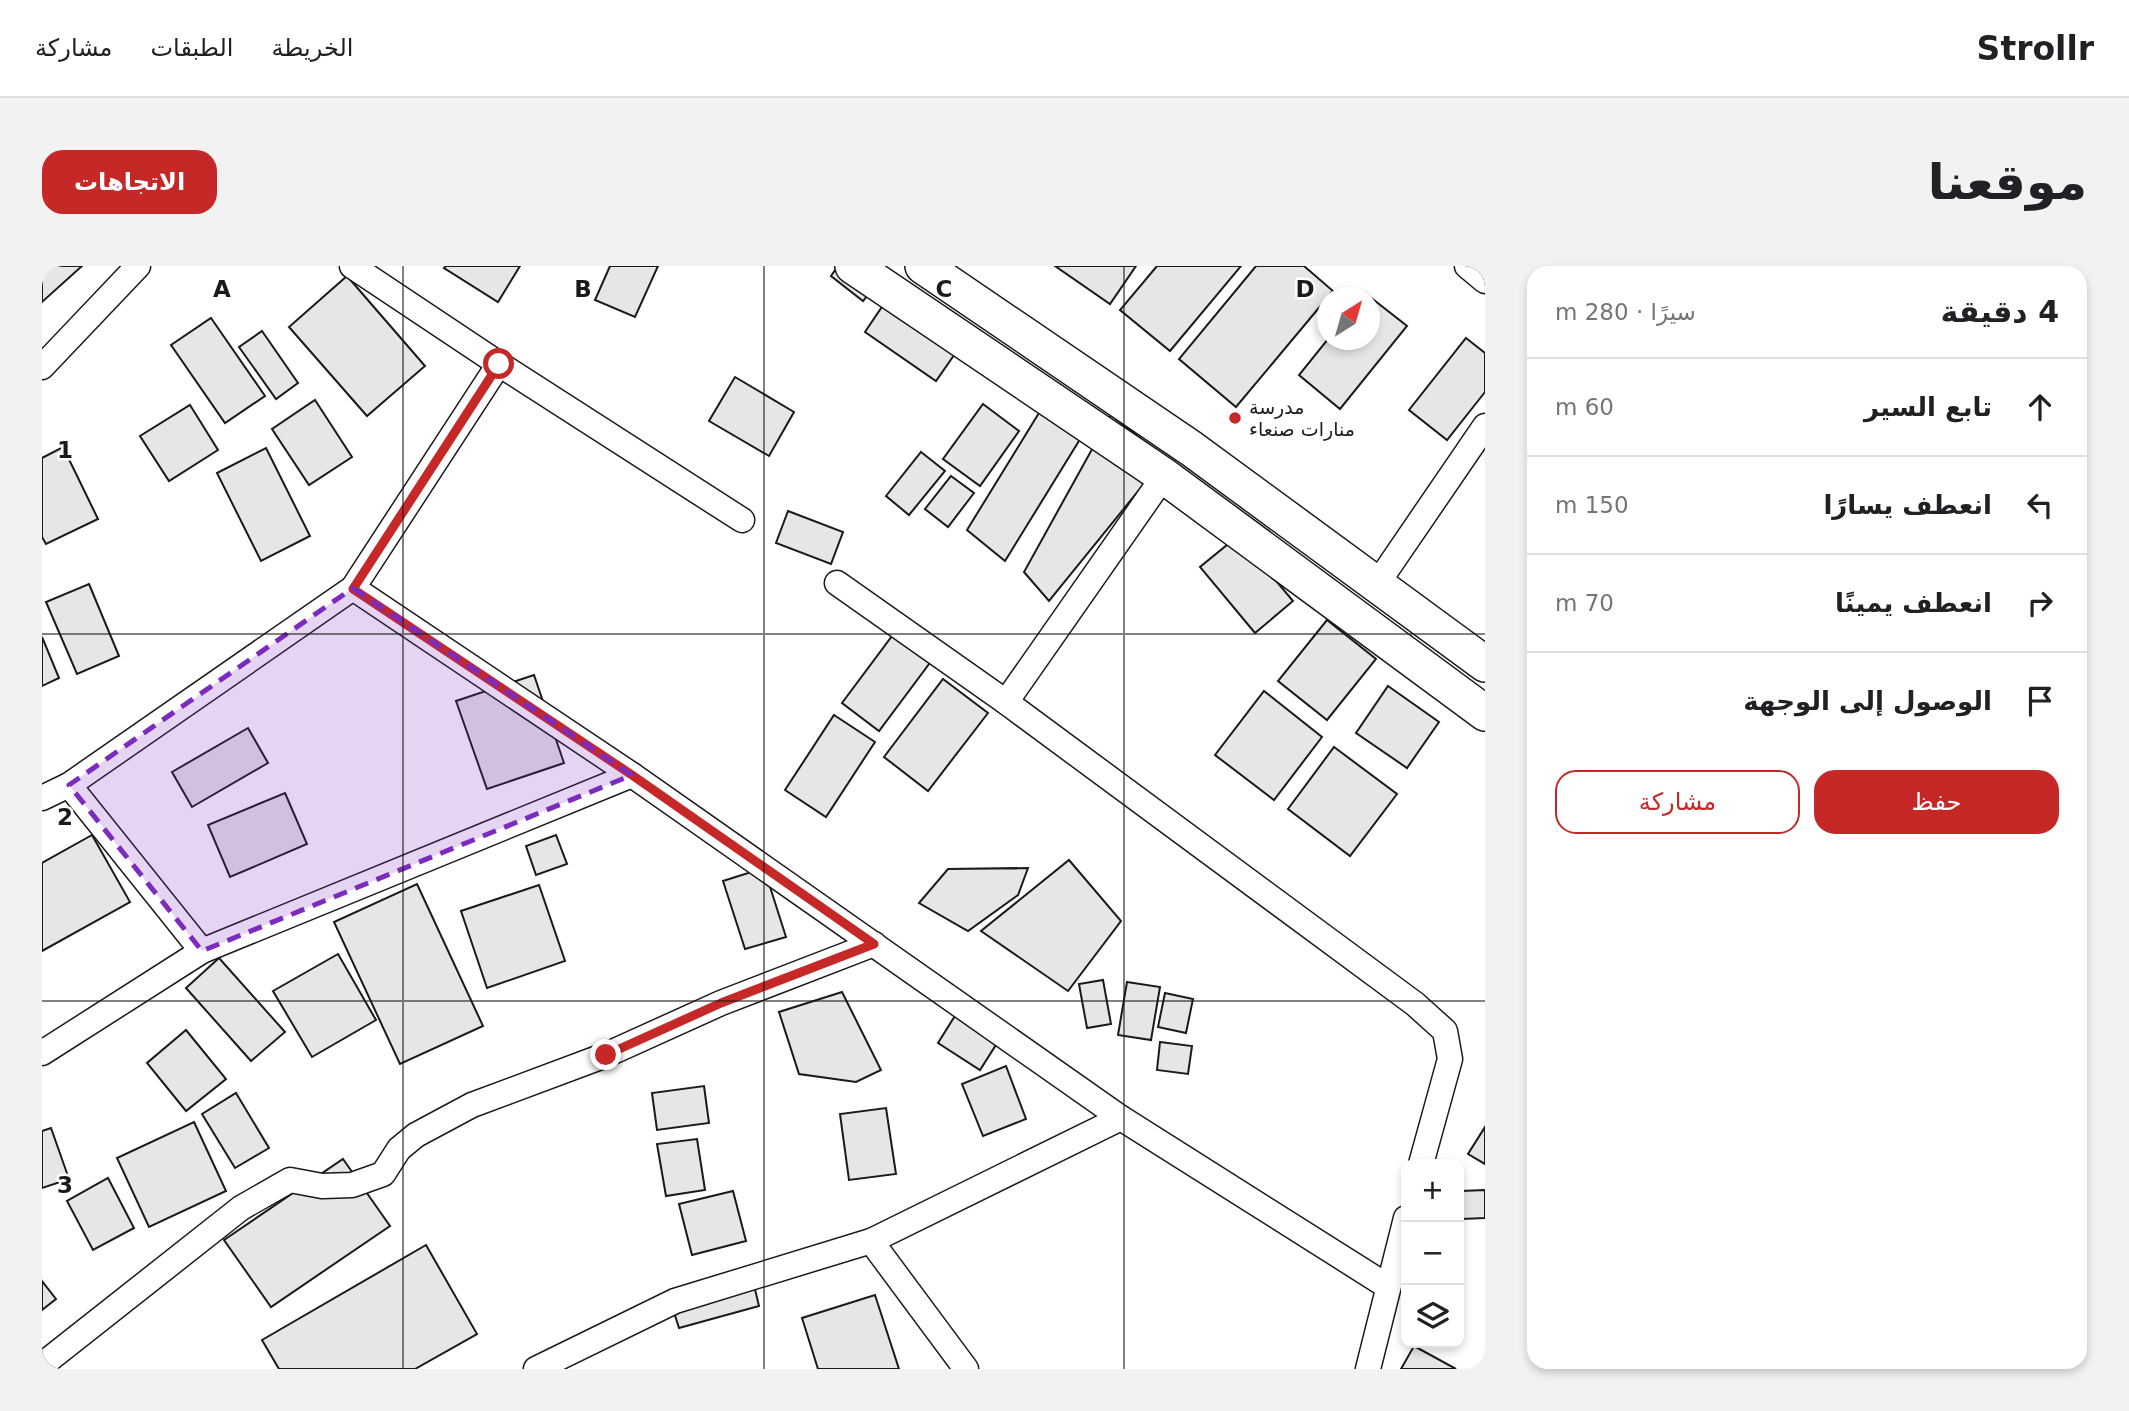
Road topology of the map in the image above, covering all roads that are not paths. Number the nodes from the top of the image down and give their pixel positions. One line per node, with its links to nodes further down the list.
1 (138, 266): 8 (street)
2 (352, 266): 7 (street)
3 (853, 266): 10 (street)
4 (923, 266): 13 (street)
5 (1466, 266): 6 (street)
6 (1485, 281)
7 (499, 364): 11 (street); 14 (street)
8 (42, 367)
9 (1485, 426): 13 (street)
10 (1164, 477): 16 (street); 17 (street)
11 (742, 520)
12 (837, 583): 16 (street)
13 (1377, 584): 15 (street)
14 (353, 589): 18 (street); 19 (street)
15 (1485, 664)
16 (1006, 702): 25 (street)
17 (1485, 713)
18 (632, 775): 21 (street); 22 (street)
19 (69, 785): 20 (street); 22 (street)
20 (42, 798)
21 (874, 944): 24 (street); 29 (street)
22 (202, 951): 23 (street)
23 (42, 1053)
24 (1121, 1118): 27 (street); 28 (street)
25 (1422, 1159)
26 (1405, 1222): 28 (street)
27 (871, 1241): 30 (street); 31 (street)
28 (1388, 1286): 32 (street)
29 (42, 1365)
30 (536, 1369)
31 (966, 1369)
32 (1368, 1369)

